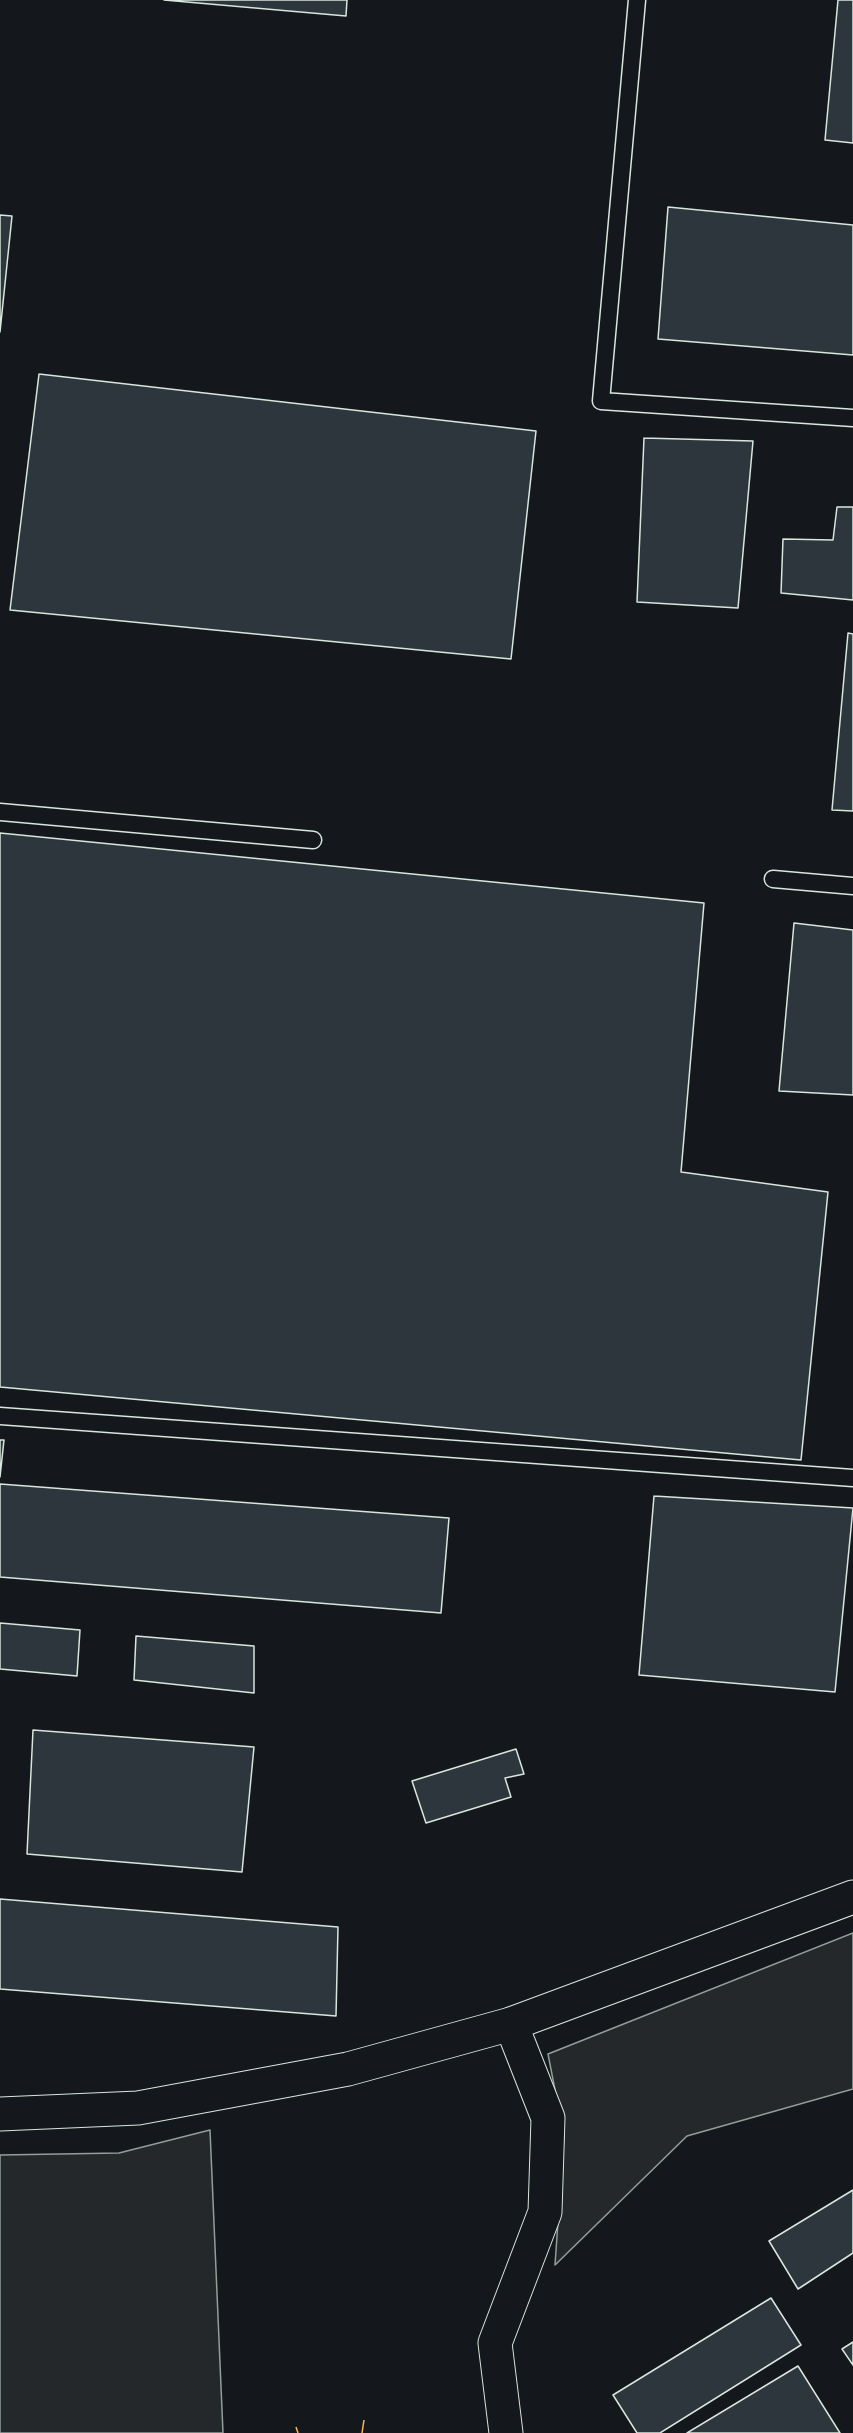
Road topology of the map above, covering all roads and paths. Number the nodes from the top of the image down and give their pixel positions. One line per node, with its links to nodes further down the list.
1 (637, 0): 2 (lane)
2 (853, 418)
3 (0, 813): 4 (lane)
4 (313, 840)
5 (773, 879): 6 (lane)
6 (853, 886)
7 (0, 1416): 8 (lane)
8 (853, 1478)
9 (853, 1897): 10 (street)
10 (511, 2024): 11 (street); 12 (street)
11 (0, 2114)
12 (506, 2433)

